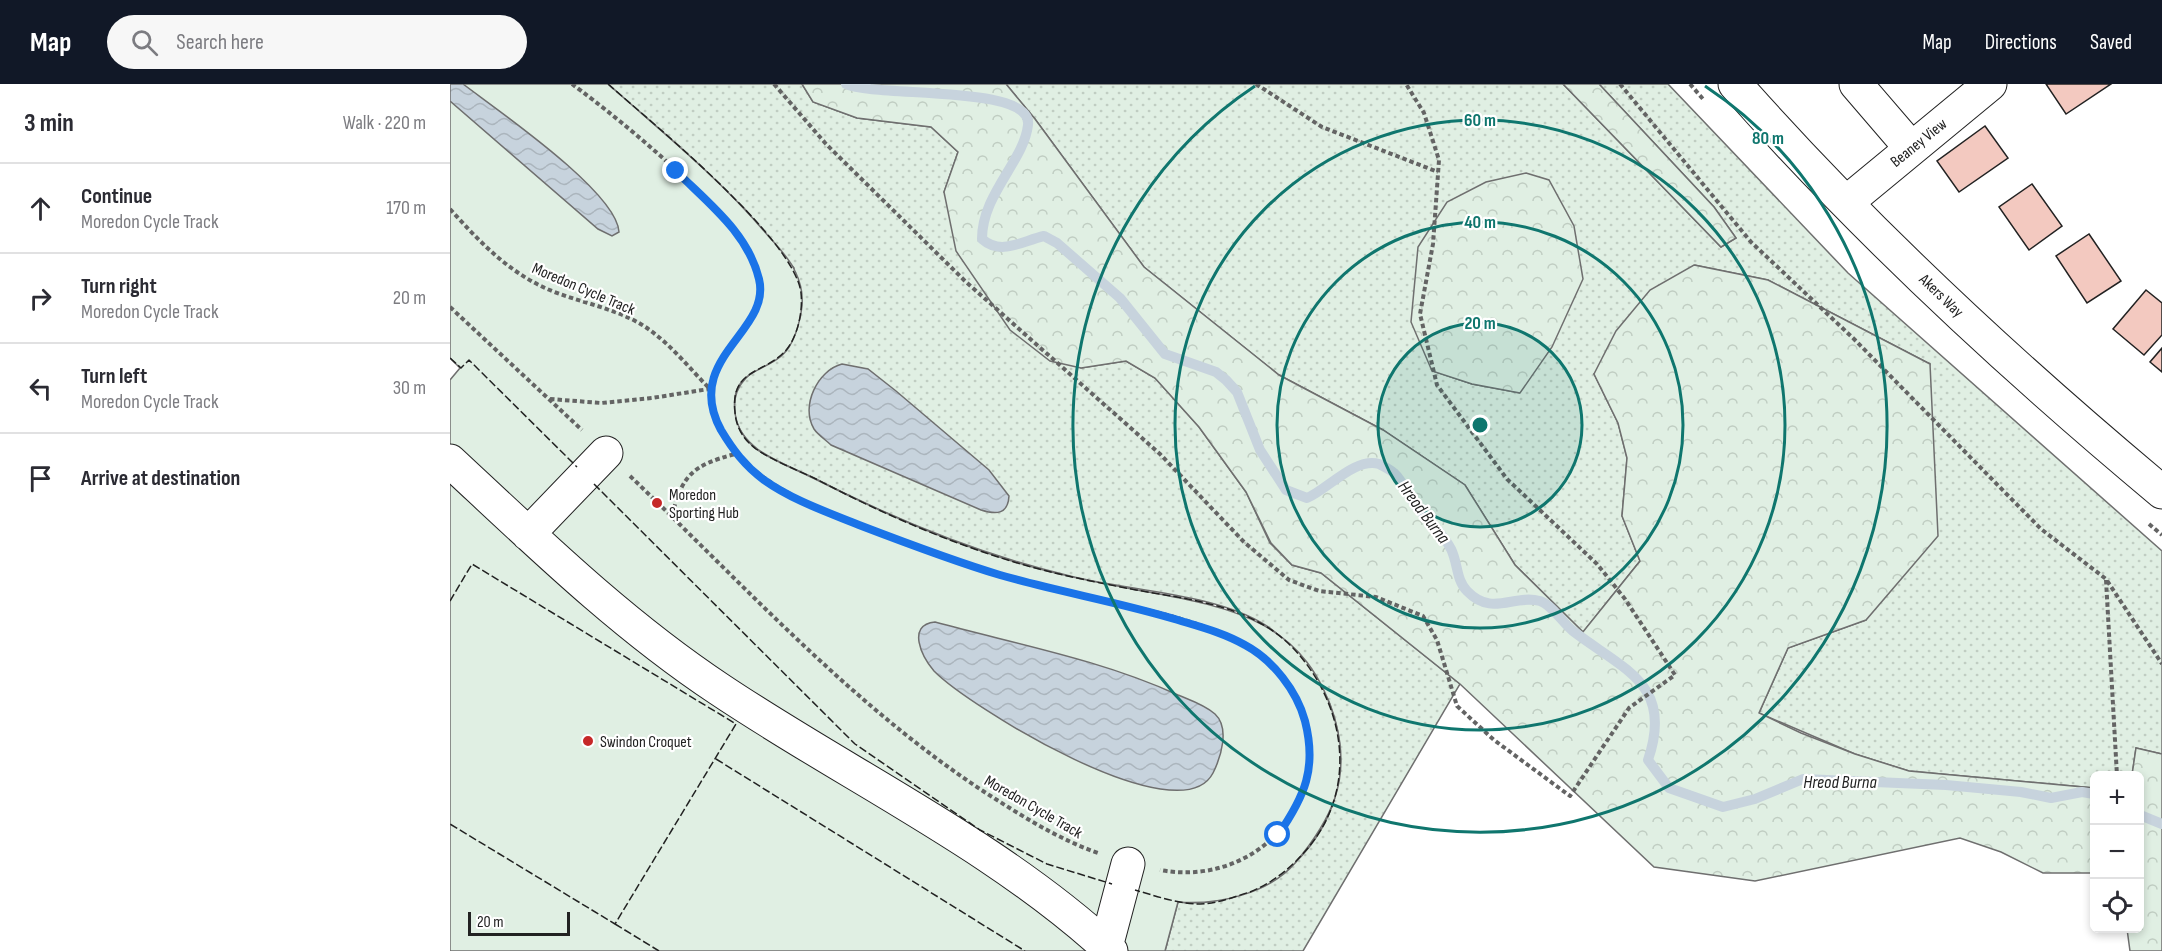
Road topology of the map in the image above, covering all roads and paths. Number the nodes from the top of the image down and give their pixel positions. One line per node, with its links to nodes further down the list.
1 (573, 84): 14 (path)
2 (774, 84): 10 (path)
3 (1256, 84): 10 (path)
4 (1406, 84): 10 (path)
5 (1620, 84): 22 (path)
6 (1735, 84): 11 (main road, Akers Way)
7 (1856, 84): 9 (main road)
8 (1989, 84): 9 (main road, Beaney View)
9 (1911, 148): 11 (main road, Beaney View)
10 (1438, 172)
11 (1847, 202): 19 (main road, Akers Way)
12 (450, 209): 14 (path, Moredon Cycle Track)
13 (450, 307): 15 (path, Moredon Cycle Track)
14 (710, 389): 15 (path); 17 (path, Moredon Cycle Track)
15 (549, 399): 16 (path, Moredon Cycle Track)
16 (606, 453): 20 (path, Moredon Cycle Track); 21 (main road)
17 (735, 454): 20 (path); 25 (path, Moredon Cycle Track)
18 (450, 460): 21 (main road)
19 (2162, 492)
20 (672, 516): 25 (path, Moredon Cycle Track)
21 (528, 534): 26 (main road)
22 (2106, 579): 23 (path); 24 (path)
23 (2162, 664)
24 (2117, 771)
25 (1128, 864): 26 (main road)
26 (1108, 949)

